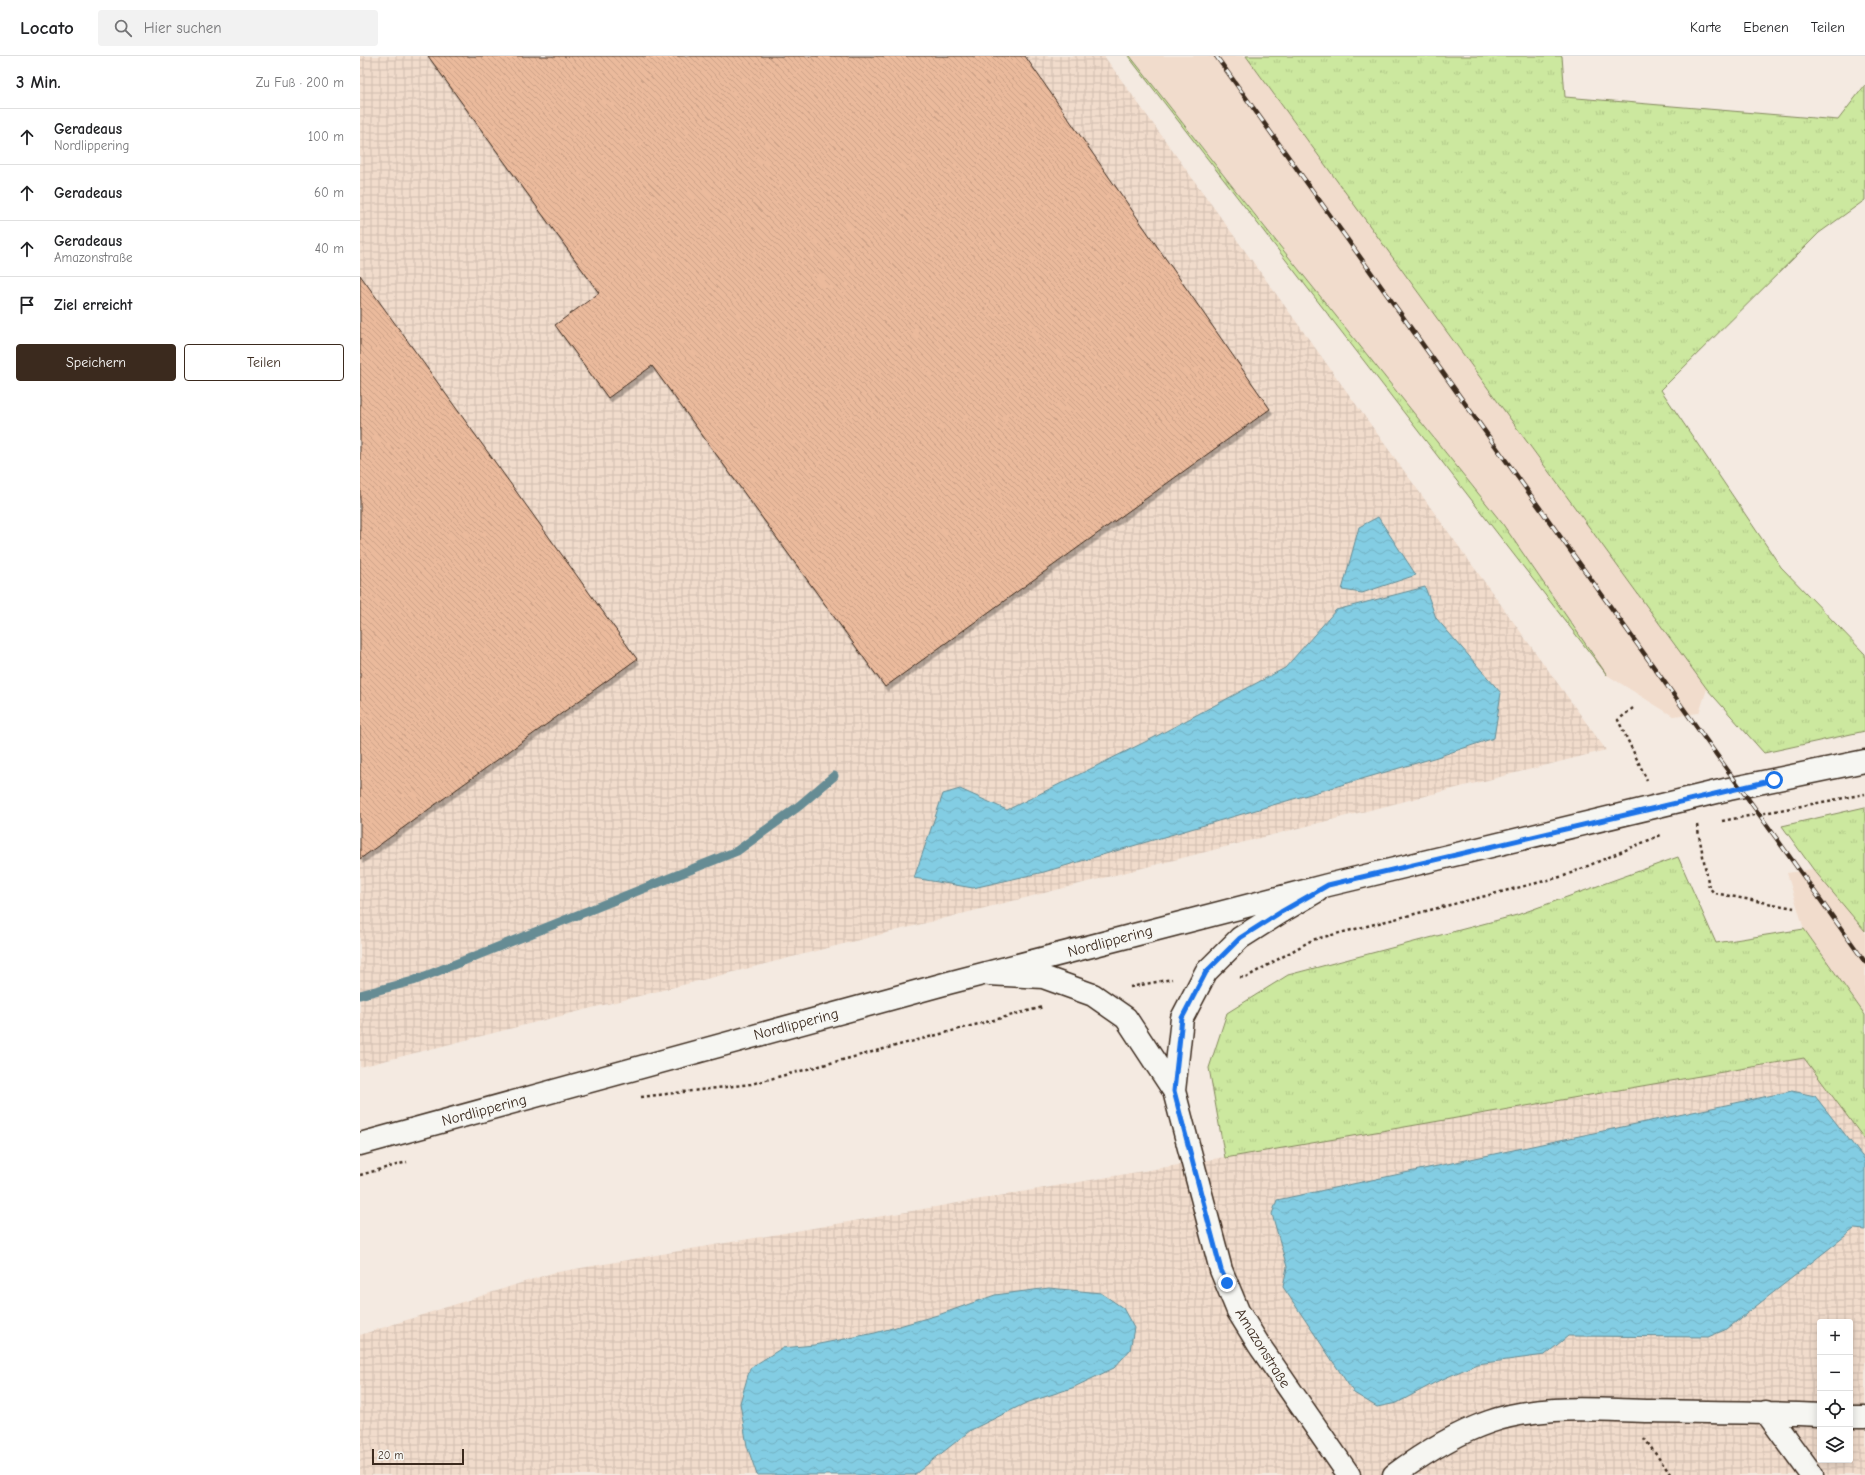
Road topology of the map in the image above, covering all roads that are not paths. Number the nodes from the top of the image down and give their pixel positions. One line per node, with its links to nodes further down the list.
1 (1865, 761): 2 (main road, Nordlippering)
2 (1328, 885): 3 (main road, Nordlippering); 4 (main road)
3 (986, 973): 4 (main road); 5 (main road, Nordlippering)
4 (1174, 1091): 10 (main road, Amazonstraße)
5 (360, 1144)
6 (1766, 1412): 7 (main road); 11 (main road); 12 (main road)
7 (1817, 1415)
8 (1853, 1416): 9 (main road)
9 (1865, 1418)
10 (1349, 1475)
11 (1394, 1475)
12 (1812, 1475)

